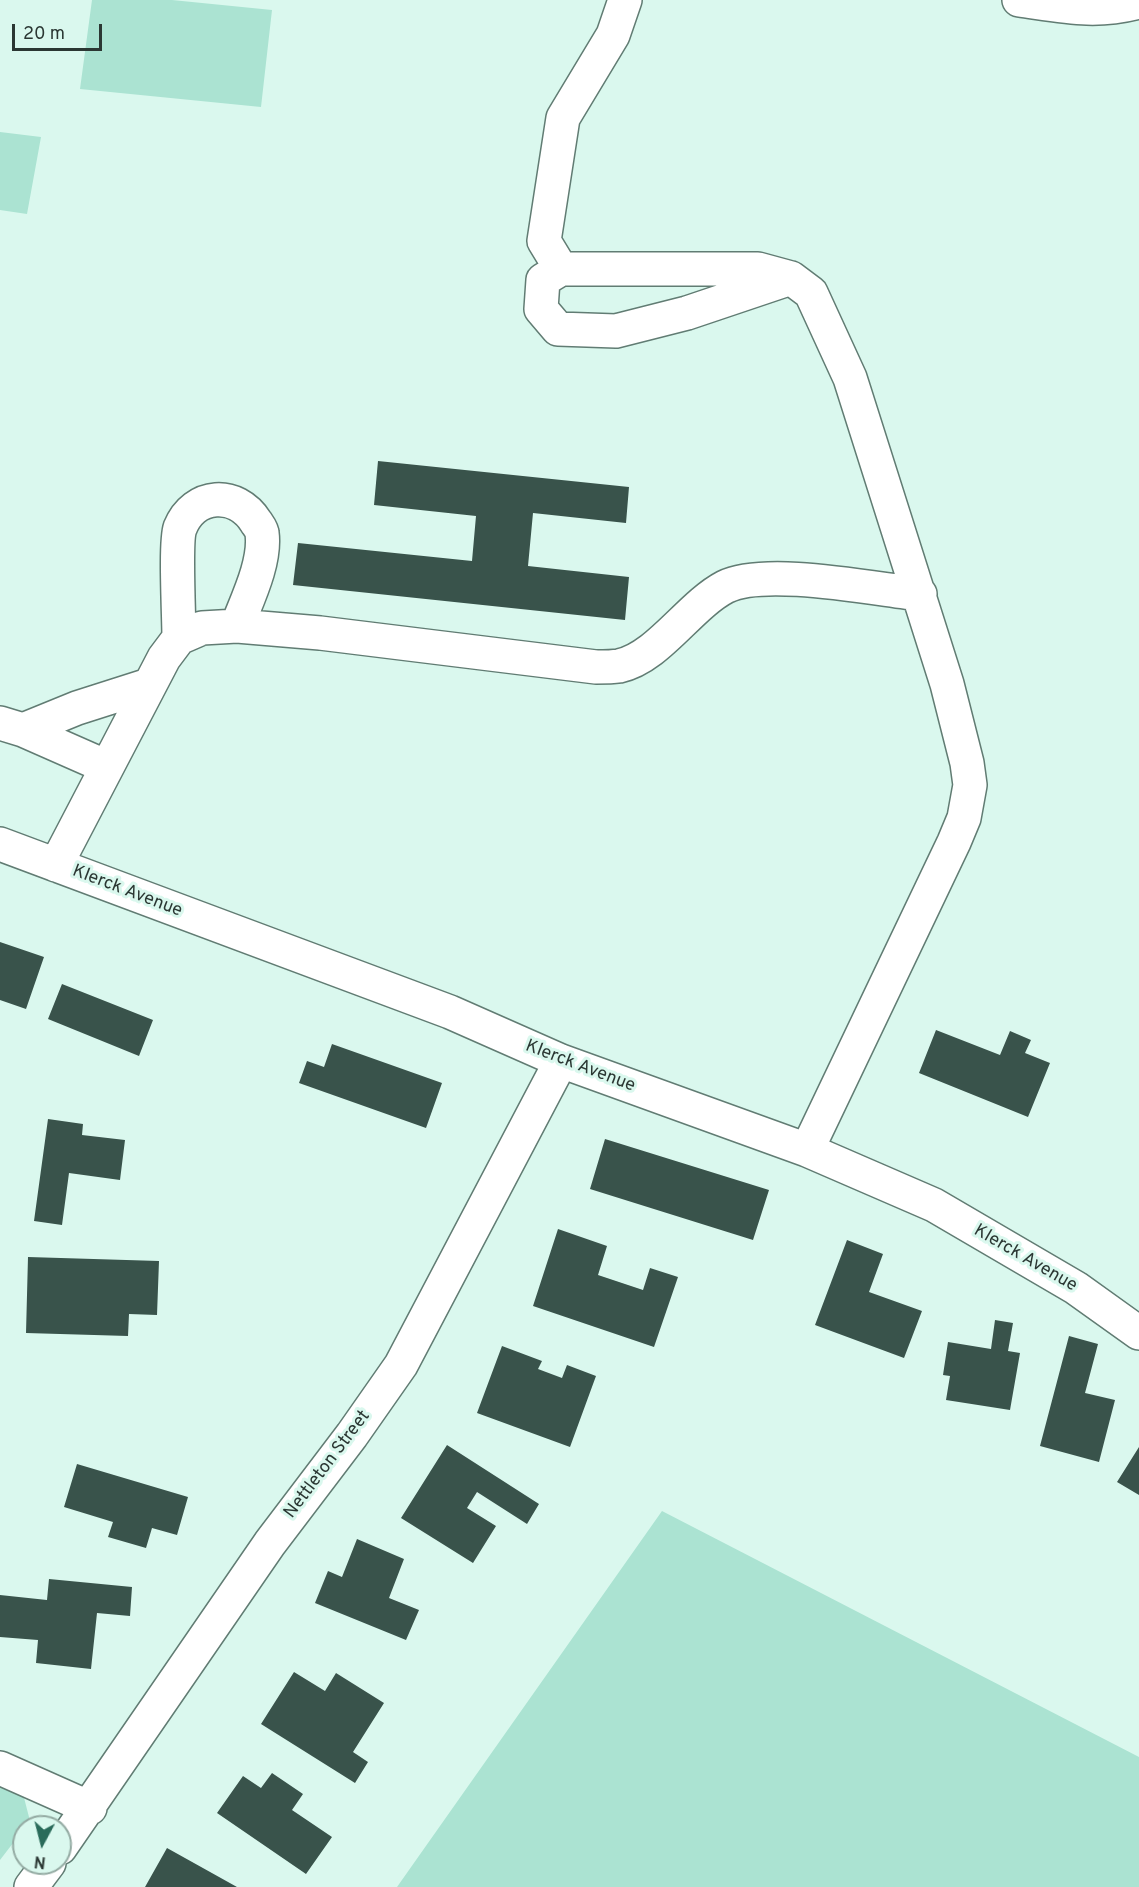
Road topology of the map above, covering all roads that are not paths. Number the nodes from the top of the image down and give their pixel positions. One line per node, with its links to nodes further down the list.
1 (625, 0): 4 (street)
2 (1019, 0): 3 (street)
3 (1139, 2)
4 (561, 269): 5 (street); 5 (street)
5 (791, 278): 6 (street)
6 (920, 594): 7 (street); 15 (street)
7 (237, 626): 8 (street); 8 (street)
8 (179, 638): 9 (street)
9 (149, 685): 10 (street); 11 (street)
10 (12, 727): 11 (street)
11 (107, 767): 13 (street)
12 (0, 844): 13 (street, Klerck Avenue)
13 (56, 865): 14 (street, Klerck Avenue)
14 (561, 1061): 15 (street, Klerck Avenue); 18 (street, Nettleton Street)
15 (807, 1150): 16 (street, Klerck Avenue)
16 (1139, 1333)
17 (0, 1768): 18 (street)
18 (90, 1808): 19 (street, Nettleton Street)
19 (72, 1832)

